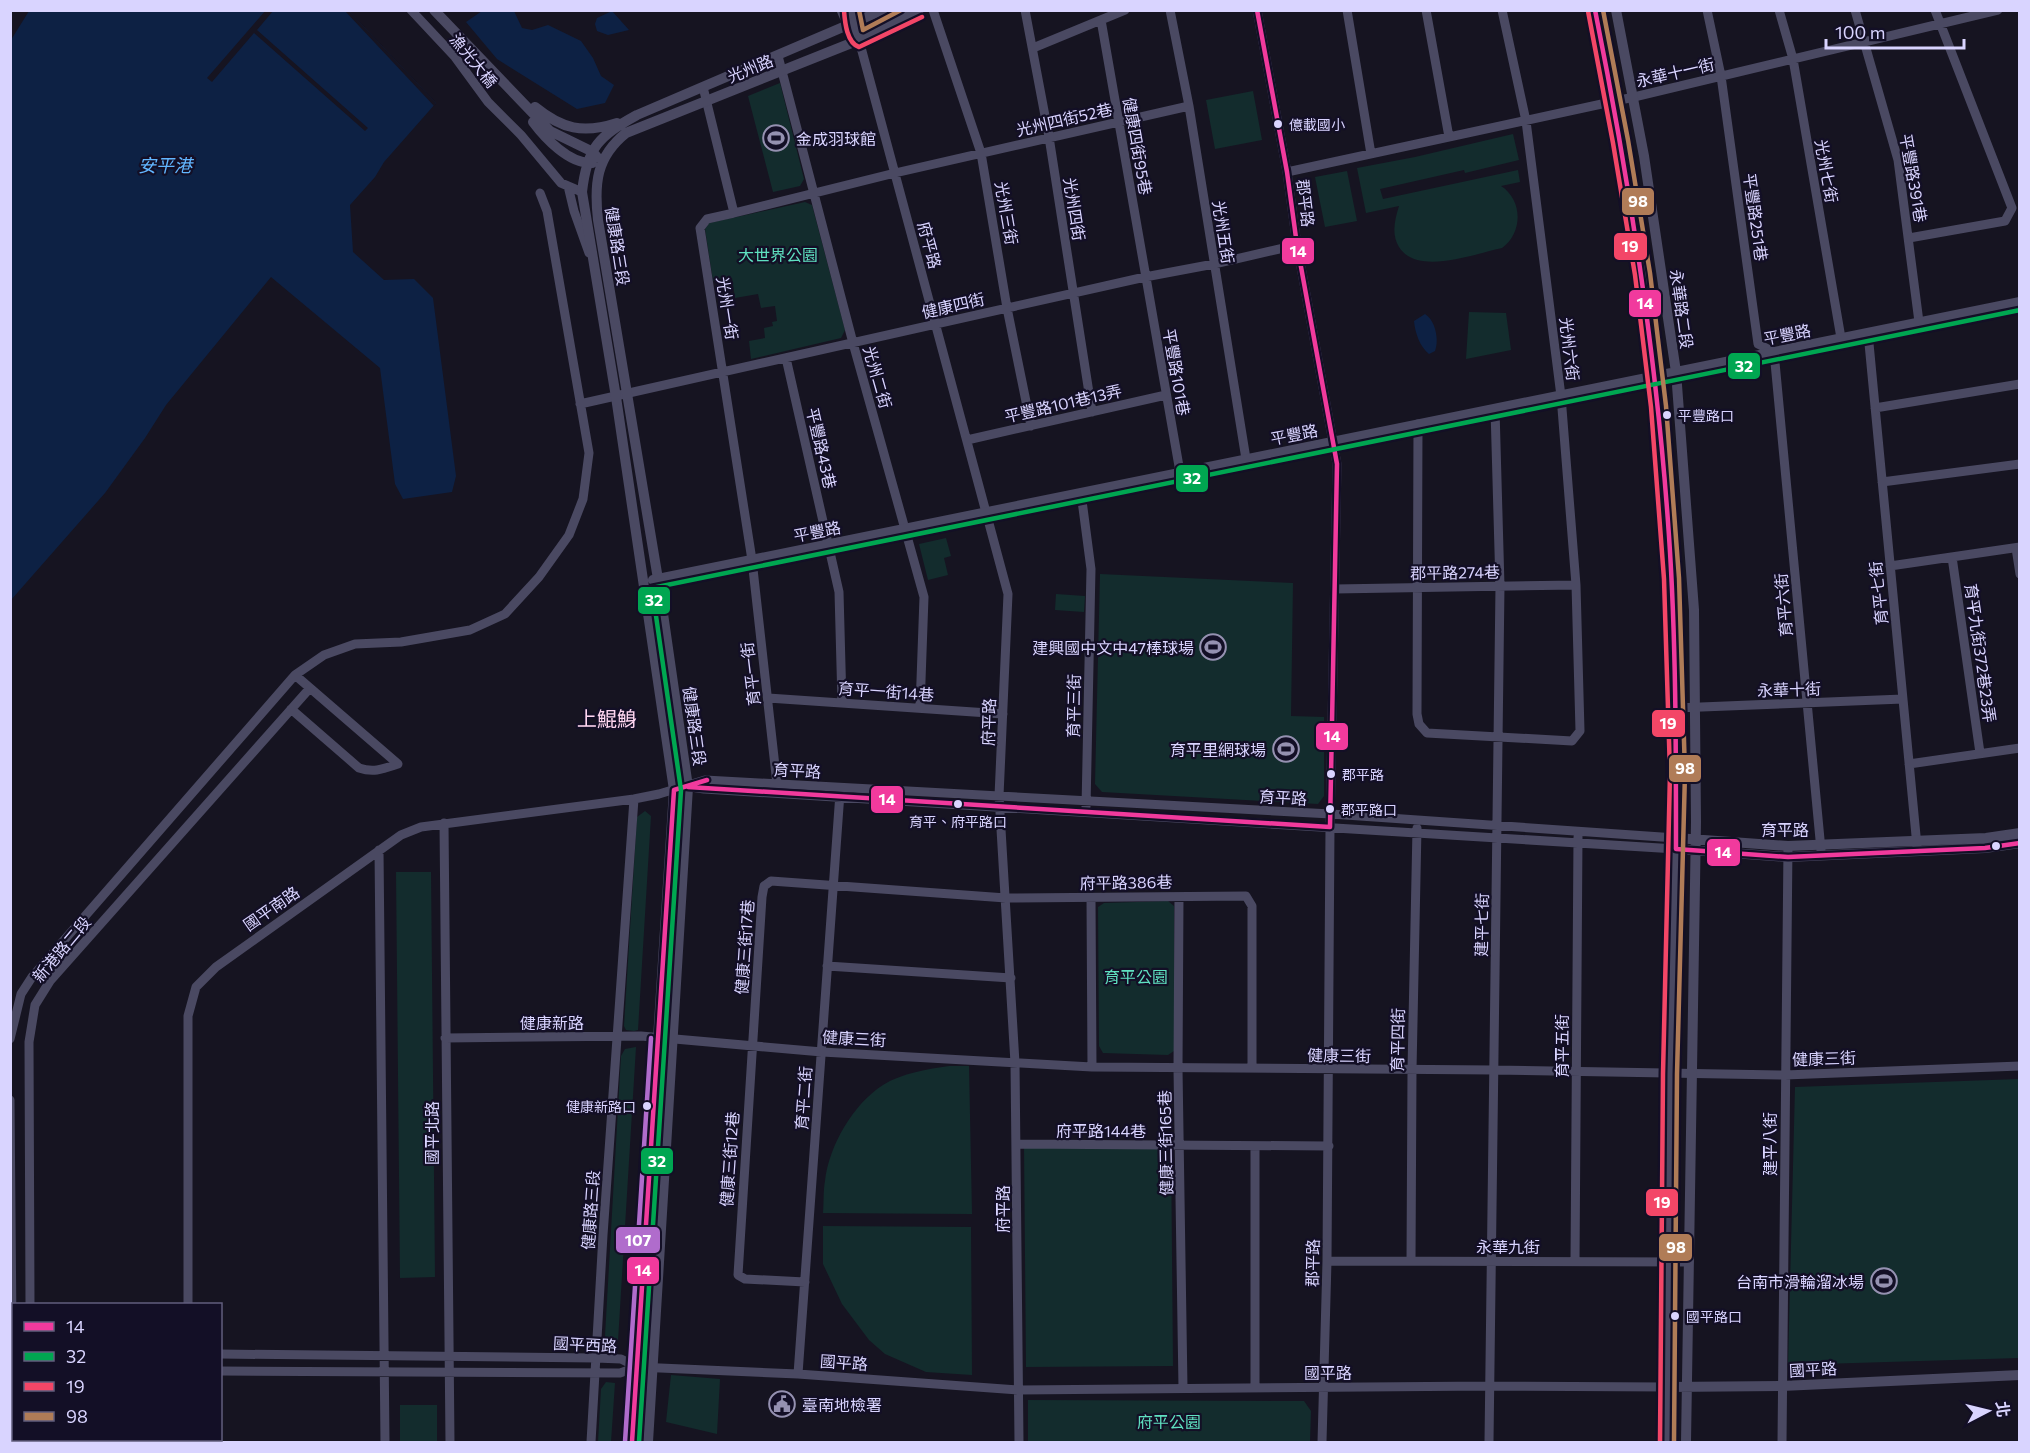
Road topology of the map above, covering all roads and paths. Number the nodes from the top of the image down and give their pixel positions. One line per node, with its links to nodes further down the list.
1 (411, 10): 50 (street, 漁光大橋)
2 (841, 10): 23 (street)
3 (851, 10): 23 (street)
4 (883, 10): 23 (street, 光州路)
5 (919, 10): 25 (street, 光州路)
6 (933, 10): 44 (street, 光州三街)
7 (1026, 10): 27 (street, 光州四街)
8 (1125, 10): 22 (street)
9 (1170, 10): 37 (street, 光州五街)
10 (1257, 10): 48 (street, 郡平路)
11 (1347, 10): 45 (street)
12 (1426, 10): 42 (street)
13 (1502, 10): 39 (street, 光州六街)
14 (1595, 10): 36 (street)
15 (1616, 10): 34 (street, 永華路二段)
16 (1707, 10): 31 (street)
17 (1779, 10): 29 (street, 光州七街)
18 (1855, 10): 26 (street, 平豐路391巷)
19 (1935, 10): 24 (street)
20 (1998, 10): 24 (street, 永華十一街)
21 (436, 13): 32 (street)
22 (1101, 20): 27 (street); 40 (street, 健康四街95巷)
23 (853, 24): 25 (street, 府平路); 28 (street, 光州路)
24 (1941, 24): 26 (street, 永華十一街); 55 (street)
25 (860, 40): 30 (street, 光州路); 49 (street, 府平路)
26 (1864, 42): 29 (street, 永華十一街); 55 (street, 平豐路391巷)
27 (1033, 48): 41 (street, 光州四街)
28 (778, 56): 30 (street, 光州二街); 33 (street, 光州路)
29 (1793, 59): 31 (street, 永華十一街); 66 (street, 光州七街)
30 (783, 71): 35 (street, 光州路); 52 (street, 光州二街)
31 (1721, 76): 34 (street, 永華十一街); 68 (street, 平豐路251巷)
32 (503, 83): 38 (street); 43 (street); 47 (street)
33 (703, 87): 35 (street); 38 (street, 光州路)
34 (1634, 97): 36 (street, 永華十一街); 71 (street, 永華路二段)
35 (707, 101): 46 (street, 光州路); 54 (street)
36 (1614, 101): 39 (street, 永華十一街); 72 (street)
37 (1189, 106): 40 (street, 光州四街52巷); 57 (street, 光州五街)
38 (637, 115): 43 (street, 光州路)
39 (1526, 121): 42 (street, 永華十一街); 76 (street, 光州六街)
40 (1119, 122): 41 (street, 光州四街52巷); 59 (street, 健康四街95巷)
41 (1049, 137): 44 (street, 光州四街52巷); 60 (street, 光州四街)
42 (1449, 137): 45 (street, 永華十一街)
43 (593, 152): 46 (street); 47 (street, 健康路三段)
44 (981, 153): 49 (street, 光州四街52巷); 62 (street, 光州三街)
45 (1371, 154): 48 (street, 永華十一街)
46 (602, 163): 47 (street); 74 (street, 健康路三段)
47 (587, 164): 51 (street, 健康路三段)
48 (1287, 172): 56 (street, 郡平路)
49 (895, 173): 52 (street, 光州一街); 64 (street, 府平路)
50 (568, 186): 51 (street); 58 (street)
51 (582, 192): 58 (street, 健康路三段)
52 (813, 192): 54 (street, 光州一街); 67 (street, 光州二街)
53 (540, 193): 78 (street, 新港路二段)
54 (734, 213): 70 (street, 光州一街)
55 (1909, 238): 63 (street, 平豐路391巷)
56 (1297, 245): 57 (street, 健康四街); 85 (street, 郡平路)
57 (1214, 264): 59 (street, 健康四街); 86 (street, 光州五街)
58 (595, 273): 77 (street, 健康路三段)
59 (1145, 277): 60 (street, 健康四街); 75 (street, 平豐路101巷)
60 (1073, 293): 62 (street, 健康四街); 81 (street, 光州四街)
61 (2019, 302): 63 (street, 平豐路)
62 (1007, 308): 64 (street, 健康四街); 83 (street, 光州三街)
63 (1919, 322): 65 (street, 平豐路)
64 (936, 324): 67 (street, 健康四街); 84 (street, 府平路)
65 (1868, 333): 66 (street, 平豐路); 79 (street, 育平七街)
66 (1841, 338): 68 (street, 平豐路)
67 (854, 343): 69 (street, 健康四街); 92 (street, 光州二街)
68 (1774, 352): 71 (street, 平豐路); 110 (street, 育平六街)
69 (786, 358): 70 (street, 健康四街); 93 (street, 平豐路43巷)
70 (723, 372): 74 (street, 健康四街); 96 (street, 光州一街)
71 (1676, 372): 72 (street, 平豐路); 111 (street, 永華路二段)
72 (1655, 377): 76 (street, 平豐路); 113 (street)
73 (2019, 384): 79 (street)
74 (628, 394): 77 (street, 健康四街); 99 (street, 健康路三段)
75 (1166, 395): 81 (street, 平豐路101巷13弄); 88 (street, 平豐路101巷)
76 (1561, 396): 80 (street, 平豐路); 101 (street, 光州六街)
77 (616, 397): 78 (street, 健康四街); 100 (street, 健康路三段)
78 (580, 404): 105 (street, 新港路二段)
79 (1875, 408): 89 (street, 育平七街)
80 (1495, 409): 82 (street, 平豐路); 102 (street, 建平七街)
81 (1092, 412): 83 (street, 平豐路101巷13弄)
82 (1418, 424): 85 (street, 平豐路); 103 (street)
83 (1031, 426): 84 (street, 平豐路101巷13弄)
84 (967, 440): 91 (street, 府平路)
85 (1334, 441): 86 (street, 平豐路); 104 (street, 郡平路)
86 (1246, 459): 88 (street, 平豐路)
87 (2019, 464): 89 (street)
88 (1180, 472): 90 (street, 平豐路)
89 (1882, 482): 97 (street, 育平七街)
90 (1081, 493): 91 (street, 平豐路); 126 (street, 育平三街)
91 (986, 512): 92 (street, 平豐路); 115 (street, 府平路)
92 (906, 528): 93 (street, 平豐路); 112 (street, 光州二街)
93 (828, 544): 96 (street, 平豐路); 109 (street, 平豐路43巷)
94 (2018, 547): 95 (street); 98 (street)
95 (1952, 557): 97 (street); 118 (street, 育平九街372巷23弄)
96 (752, 560): 99 (street, 平豐路); 107 (street, 育平一街)
97 (1890, 566): 108 (street, 育平七街)
98 (2019, 574)
99 (658, 579): 100 (street, 平豐路); 121 (street, 健康路三段)
100 (644, 582): 122 (street, 健康路三段)
101 (1575, 585): 102 (street, 郡平路274巷); 116 (street, 光州六街)
102 (1500, 586): 103 (street, 郡平路274巷); 116 (street, 建平七街)
103 (1416, 588): 104 (street, 郡平路274巷); 116 (street)
104 (1335, 589): 129 (street, 郡平路)
105 (295, 675): 106 (street); 155 (street, 新港路二段)
106 (310, 688): 114 (street, 新港路二段); 114 (street)
107 (768, 698): 109 (street, 育平一街14巷); 120 (street, 育平一街)
108 (1903, 699): 110 (street, 永華十街); 119 (street, 育平七街)
109 (842, 703): 112 (street, 育平一街14巷)
110 (1807, 703): 111 (street, 永華十街); 144 (street, 育平六街)
111 (1696, 707): 113 (street, 永華十街); 141 (street, 永華路二段)
112 (920, 708): 115 (street, 育平一街14巷)
113 (1676, 708): 140 (street)
114 (291, 709): 183 (street, 新港路二段)
115 (1003, 714): 124 (street, 府平路)
116 (1498, 737): 132 (street, 建平七街)
117 (2019, 748): 118 (street)
118 (1980, 753): 119 (street)
119 (1909, 764): 142 (street, 育平七街)
120 (777, 784): 121 (street, 育平路); 123 (street, 育平路)
121 (688, 786): 122 (street, 育平路); 123 (street, 育平路); 156 (street, 健康路三段)
122 (674, 790): 125 (street, 國平南路); 154 (street, 健康路三段)
123 (840, 793): 124 (street, 育平路); 127 (street, 育平路); 146 (street, 育平二街)
124 (999, 796): 126 (street, 育平路); 127 (street, 府平路)
125 (634, 799): 131 (street, 國平南路); 152 (street, 健康路三段)
126 (1086, 801): 128 (street, 育平三街); 129 (street, 育平路)
127 (1000, 807): 128 (street, 育平路); 149 (street, 府平路)
128 (1086, 813): 133 (street, 育平路)
129 (1331, 814): 130 (street, 育平路); 133 (street, 郡平路)
130 (1417, 820): 132 (street, 育平路); 135 (street, 育平四街)
131 (444, 823): 143 (street, 國平南路); 153 (street, 國平北路)
132 (1497, 826): 134 (street, 育平路); 137 (street, 建平七街)
133 (1330, 827): 135 (street, 育平路); 164 (street, 郡平路)
134 (1578, 831): 138 (street, 育平五街); 140 (street, 育平路)
135 (1417, 833): 137 (street, 育平路); 165 (street, 育平四街)
136 (2019, 833): 142 (street, 育平路)
137 (1497, 837): 138 (street, 育平路); 166 (street, 建平七街)
138 (1577, 842): 140 (street, 育平路); 167 (street, 育平五街)
139 (2019, 843): 142 (street, 育平路)
140 (1676, 844): 141 (street, 育平路); 168 (street)
141 (1696, 845): 145 (street, 育平路); 169 (street, 永華路二段)
142 (1917, 846): 144 (street, 育平路)
143 (379, 850): 184 (street, 國平南路); 187 (street)
144 (1821, 850): 145 (street, 育平路)
145 (1788, 852): 170 (street, 建平八街)
146 (833, 886): 149 (street, 府平路386巷); 150 (street, 育平二街); 157 (street, 健康三街17巷)
147 (1091, 897): 148 (street, 府平路386巷); 149 (street, 府平路386巷); 161 (street)
148 (1179, 897): 162 (street, 府平路386巷); 163 (street, 健康三街165巷)
149 (1006, 898): 151 (street, 府平路)
150 (827, 966): 151 (street); 158 (street, 育平二街)
151 (1011, 978): 159 (street, 府平路)
152 (618, 1036): 153 (street, 健康新路); 154 (street, 健康新路); 189 (street, 健康路三段)
153 (445, 1038): 188 (street, 國平北路)
154 (658, 1038): 156 (street, 健康三街); 190 (street, 健康路三段)
155 (10, 1039)
156 (672, 1039): 157 (street, 健康三街); 191 (street, 健康路三段)
157 (752, 1046): 158 (street, 健康三街); 182 (street, 健康三街12巷)
158 (822, 1052): 159 (street, 健康三街); 182 (street, 育平二街)
159 (1015, 1063): 161 (street, 健康三街); 172 (street, 府平路)
160 (2019, 1066): 170 (street, 健康三街)
161 (1092, 1067): 163 (street, 健康三街)
162 (1252, 1068): 163 (street, 健康三街); 164 (street, 健康三街)
163 (1178, 1069): 173 (street, 健康三街165巷)
164 (1328, 1069): 165 (street, 健康三街); 175 (street, 郡平路)
165 (1412, 1070): 166 (street, 健康三街); 177 (street, 育平四街)
166 (1494, 1070): 167 (street, 健康三街); 178 (street, 建平七街)
167 (1575, 1072): 168 (street, 健康三街); 179 (street, 育平五街)
168 (1670, 1074): 169 (street, 健康三街); 180 (street)
169 (1692, 1074): 170 (street, 健康三街); 181 (street, 永華路二段)
170 (1785, 1075): 199 (street, 建平八街)
171 (10, 1100): 185 (street)
172 (1017, 1144): 173 (street, 府平路144巷); 205 (street, 府平路)
173 (1180, 1145): 174 (street, 府平路144巷); 202 (street, 健康三街165巷)
174 (1255, 1146): 175 (street, 府平路144巷); 203 (street)
175 (1329, 1146): 176 (street, 郡平路)
176 (1327, 1261): 177 (street, 永華九街); 204 (street, 郡平路)
177 (1411, 1261): 178 (street, 永華九街)
178 (1491, 1261): 179 (street, 永華九街); 198 (street, 建平七街)
179 (1575, 1261): 180 (street, 永華九街)
180 (1669, 1262): 181 (street, 永華九街); 200 (street)
181 (1689, 1262): 201 (street, 永華路二段)
182 (804, 1282): 196 (street, 育平二街)
183 (30, 1303)
184 (188, 1303)
185 (12, 1329)
186 (222, 1354): 187 (street, 國平西路)
187 (385, 1355): 188 (street, 國平西路); 192 (street)
188 (449, 1356): 189 (street, 國平西路); 194 (street, 國平北路)
189 (596, 1358): 190 (street, 國平西路); 195 (street, 健康路三段)
190 (637, 1366): 191 (street, 國平路); 195 (street, 國平西路); 209 (street, 健康路三段)
191 (653, 1367): 196 (street, 國平路); 210 (street, 健康路三段)
192 (385, 1370): 193 (street, 國平西路); 194 (street, 國平西路); 206 (street)
193 (222, 1371)
194 (449, 1371): 195 (street, 國平西路); 207 (street, 國平北路)
195 (595, 1373): 208 (street, 健康路三段)
196 (798, 1374): 205 (street, 國平路)
197 (2019, 1375): 199 (street, 國平路)
198 (1490, 1386): 200 (street, 國平路); 204 (street, 國平路); 213 (street, 建平七街)
199 (1782, 1386): 201 (street, 國平路); 216 (street, 建平八街)
200 (1668, 1387): 201 (street, 國平路); 214 (street)
201 (1688, 1387): 215 (street, 永華路二段)
202 (1183, 1388): 203 (street, 國平路); 205 (street, 國平路)
203 (1255, 1388): 204 (street, 國平路)
204 (1324, 1388): 212 (street, 郡平路)
205 (1019, 1390): 211 (street, 府平路)
206 (385, 1443)
207 (450, 1443)
208 (591, 1443)
209 (632, 1443)
210 (648, 1443)
211 (1020, 1443)
212 (1322, 1443)
213 (1488, 1443)
214 (1667, 1443)
215 (1686, 1443)
216 (1782, 1443)

